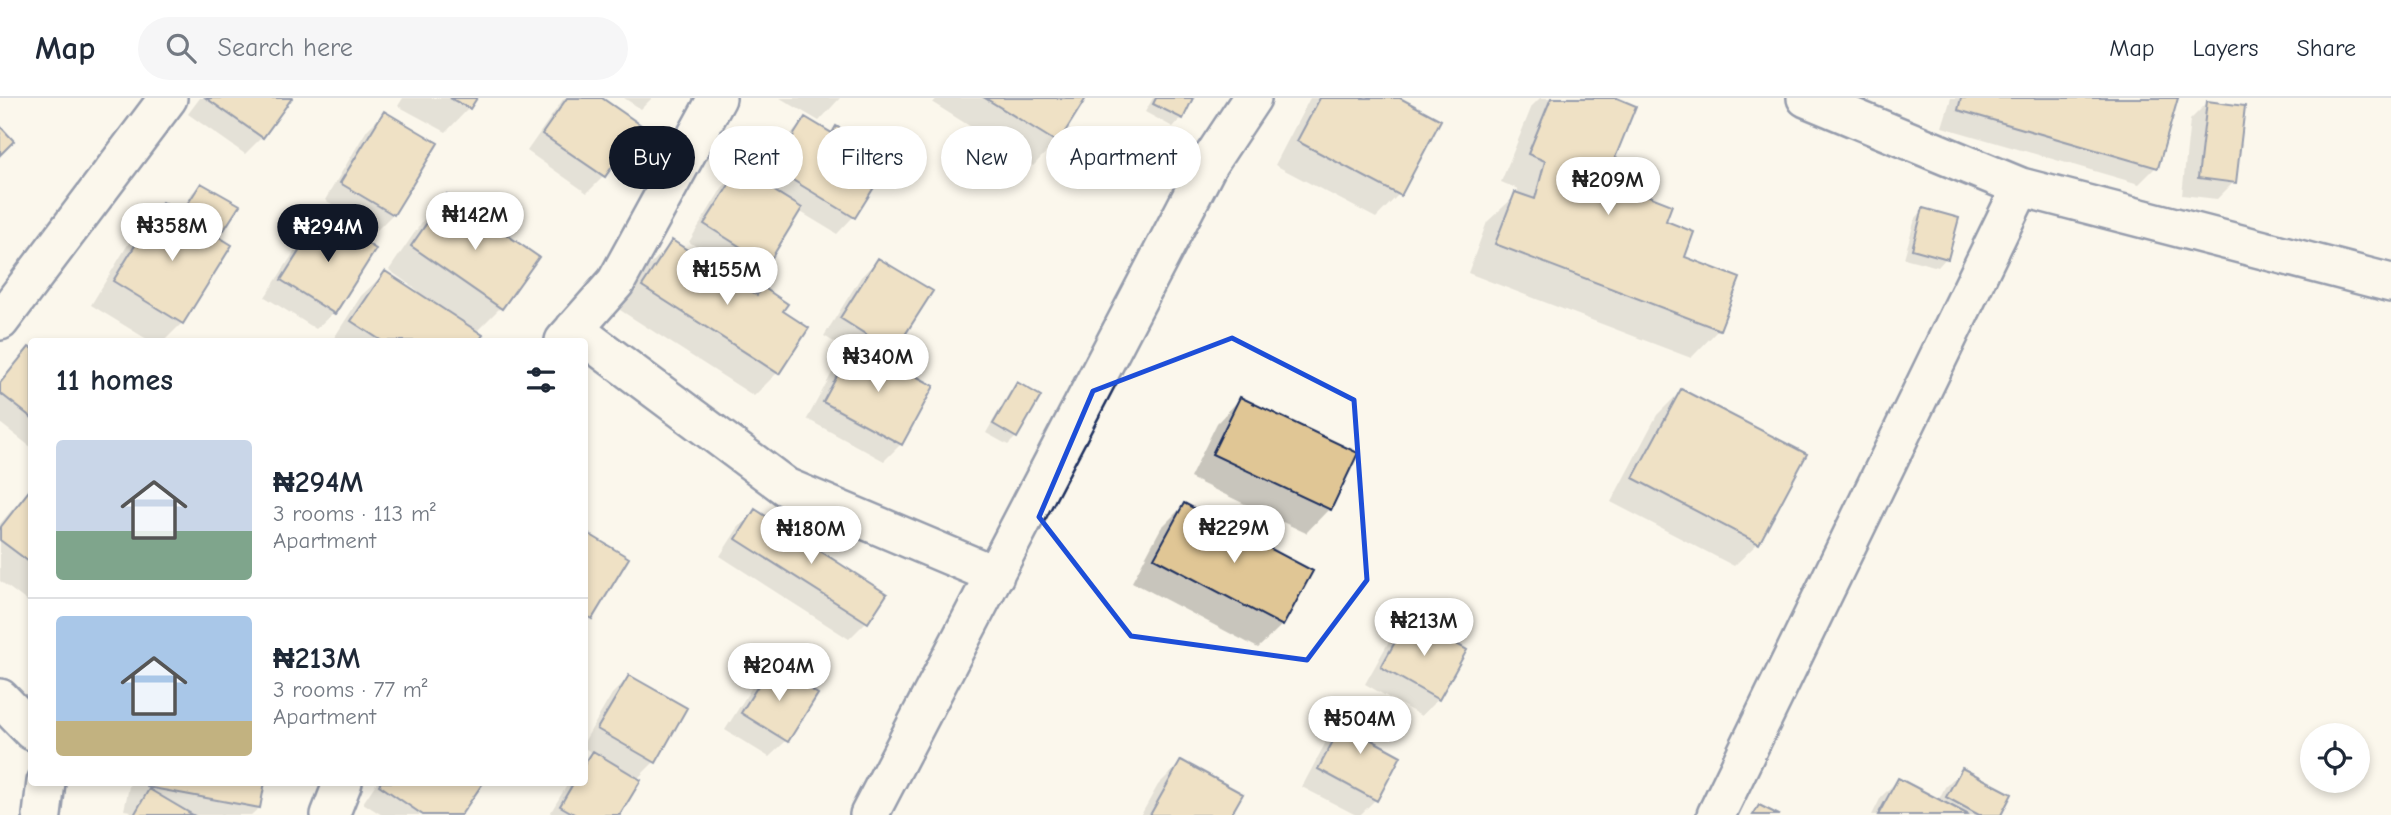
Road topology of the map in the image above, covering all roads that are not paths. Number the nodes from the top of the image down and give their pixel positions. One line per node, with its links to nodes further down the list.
1 (168, 98): 7 (street)
2 (717, 98): 8 (street)
3 (1252, 98): 10 (street)
4 (1806, 98): 5 (street)
5 (2021, 187): 6 (street); 18 (street)
6 (2391, 283)
7 (0, 321)
8 (569, 335)
9 (588, 348): 10 (street)
10 (995, 575): 17 (street)
11 (0, 698): 12 (street)
12 (28, 727)
13 (46, 786): 15 (street)
14 (341, 786): 16 (street)
15 (42, 815)
16 (330, 815)
17 (869, 815)
18 (1716, 815)

